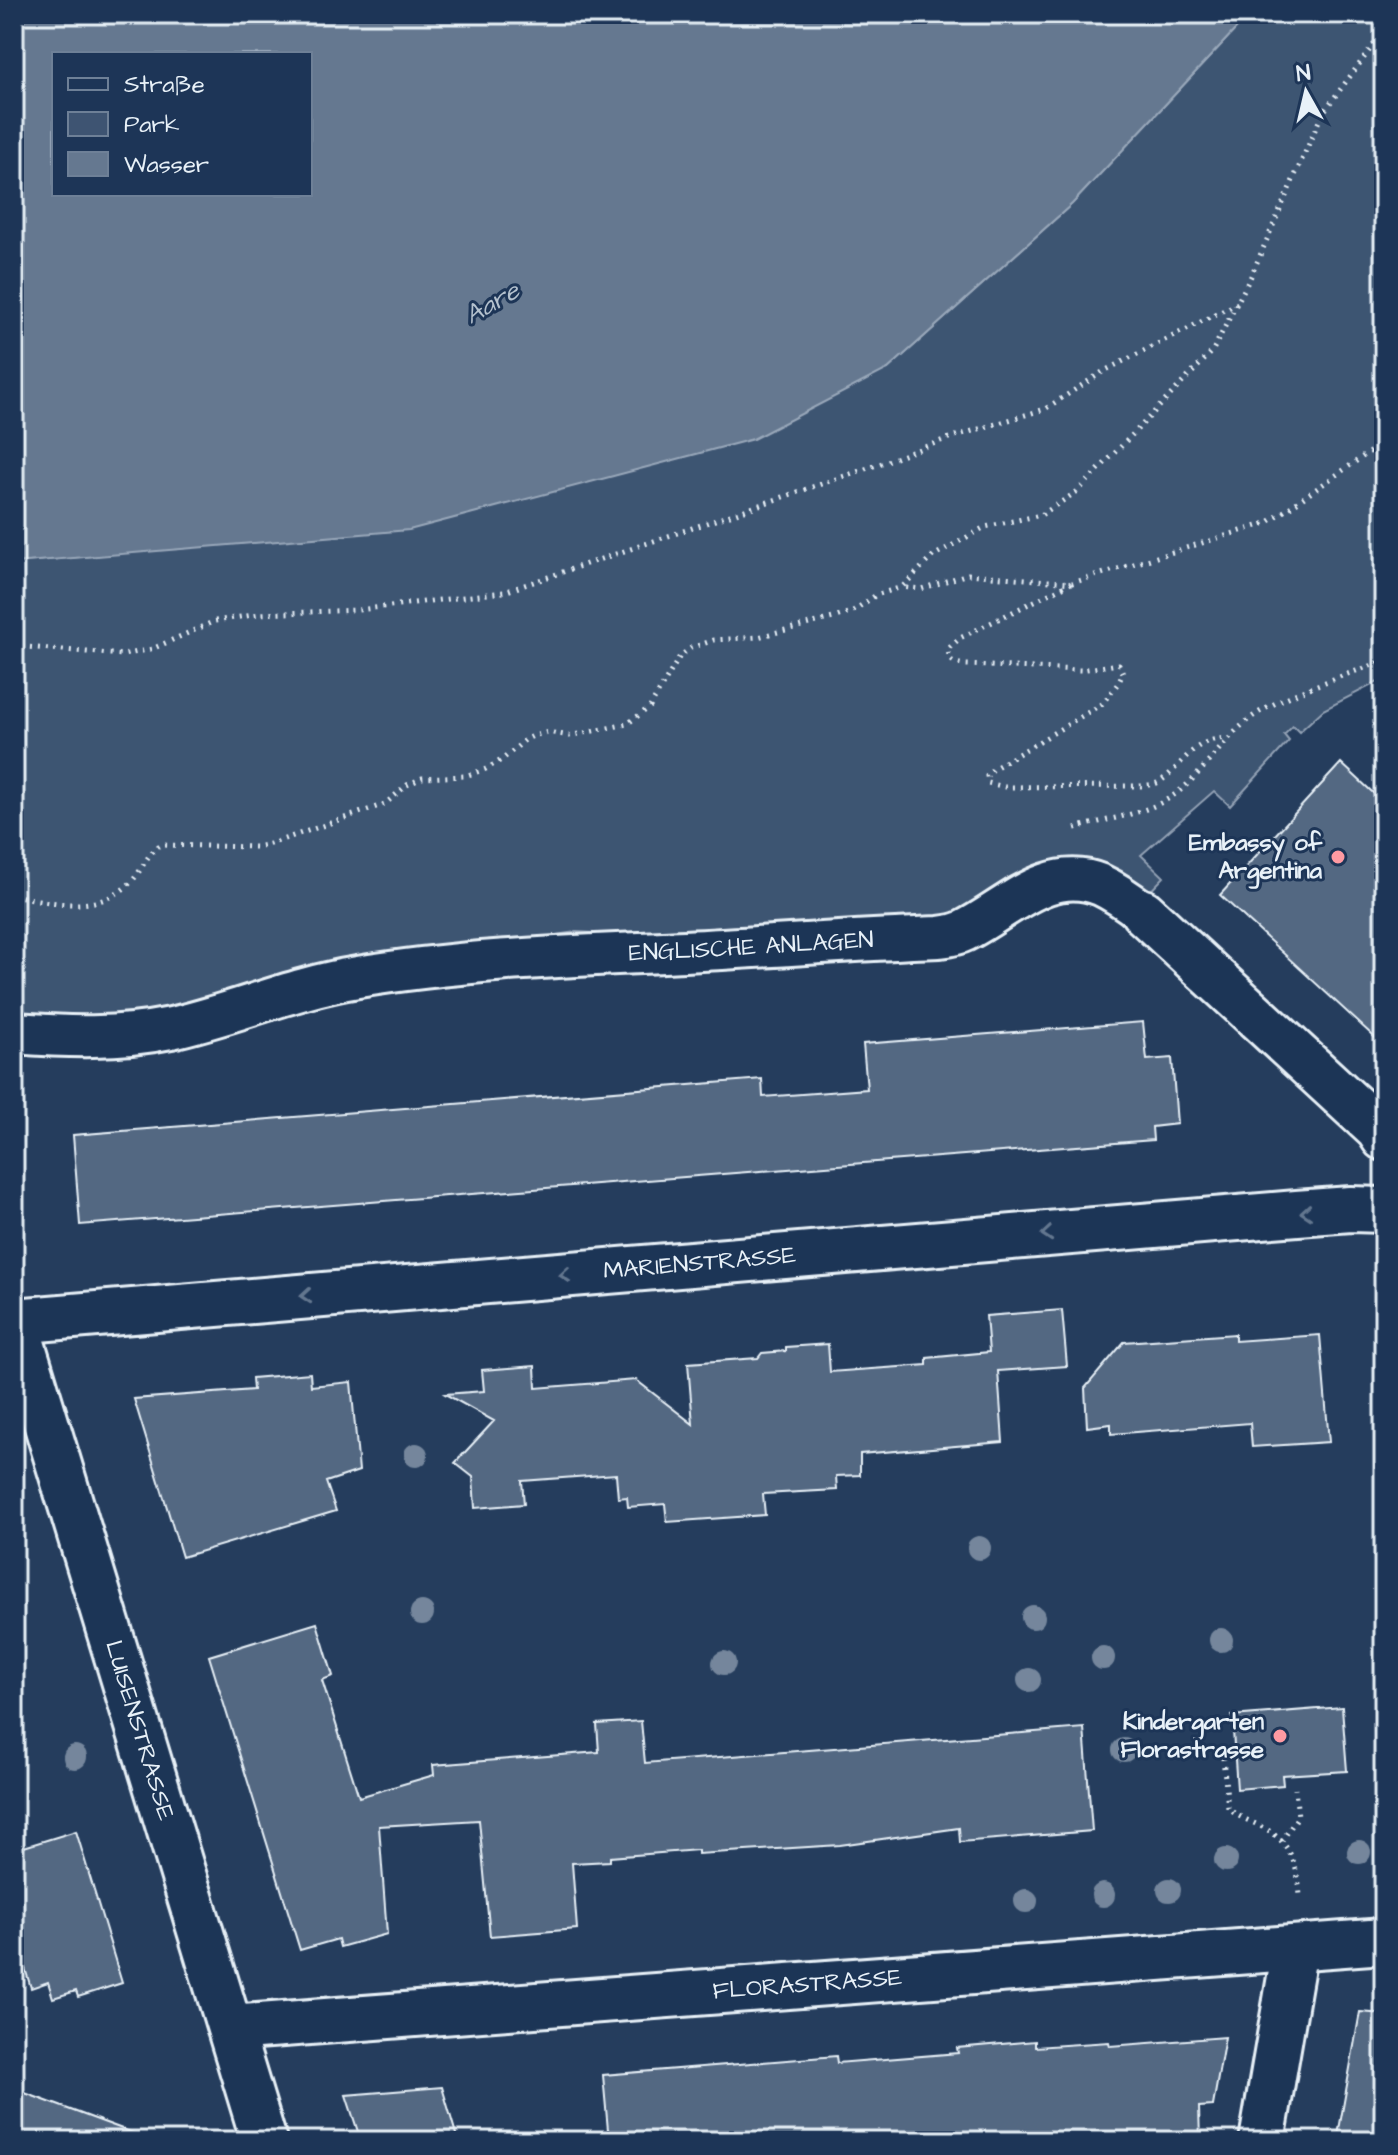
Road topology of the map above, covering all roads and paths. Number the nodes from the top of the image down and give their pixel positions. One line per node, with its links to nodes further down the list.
1 (1384, 31): 2 (path)
2 (1238, 303): 5 (path); 6 (path)
3 (1384, 442): 4 (path)
4 (1072, 583): 5 (path); 8 (path)
5 (902, 587): 10 (path)
6 (14, 646)
7 (1384, 661): 8 (path)
8 (1228, 738): 9 (path)
9 (1074, 828)
10 (14, 895)
11 (1143, 912): 12 (street, ENGLISCHE ANLAGEN); 13 (street, ENGLISCHE ANLAGEN)
12 (14, 1033)
13 (1384, 1138)
14 (1384, 1210): 15 (street, MARIENSTRASSE, one-way to 15)
15 (14, 1320): 22 (street, LUISENSTRASSE)
16 (1223, 1758): 18 (path)
17 (1295, 1789): 18 (path)
18 (1282, 1841): 19 (path)
19 (1300, 1900)
20 (1384, 1941): 21 (street, FLORASTRASSE)
21 (1295, 1948): 22 (street, FLORASTRASSE); 24 (street)
22 (231, 2028): 23 (street, LUISENSTRASSE)
23 (264, 2141)
24 (1262, 2141)

